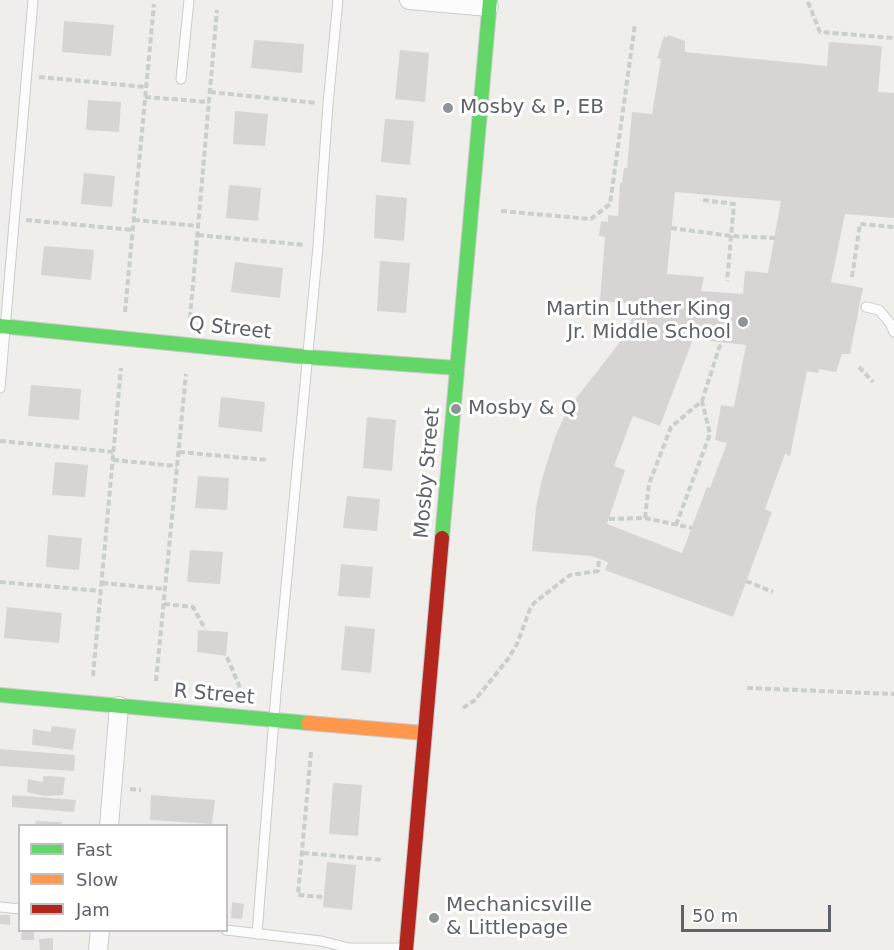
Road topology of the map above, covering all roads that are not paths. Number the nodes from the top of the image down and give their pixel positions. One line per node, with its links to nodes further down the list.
1 (33, 0): 8 (lane)
2 (189, 0): 6 (lane)
3 (338, 0): 10 (lane)
4 (409, 0): 5 (street)
5 (489, 4): 11 (main road, Mosby Street)
6 (181, 79)
7 (866, 307): 9 (lane)
8 (2, 326): 10 (main road, Q Street); 12 (lane)
9 (894, 332)
10 (307, 357): 11 (main road, Q Street); 15 (lane)
11 (457, 368): 16 (main road, Mosby Street)
12 (0, 388)
13 (0, 695): 14 (main road, R Street)
14 (119, 706): 15 (main road, R Street); 17 (street)
15 (274, 720): 16 (main road, R Street); 22 (lane)
16 (424, 733): 24 (main road, Mosby Street)
17 (109, 824)
18 (0, 907): 19 (lane)
19 (18, 909)
20 (228, 930): 22 (lane)
21 (100, 932): 25 (street)
22 (257, 934): 23 (lane)
23 (349, 949): 24 (lane)
24 (406, 949)
25 (98, 950)

